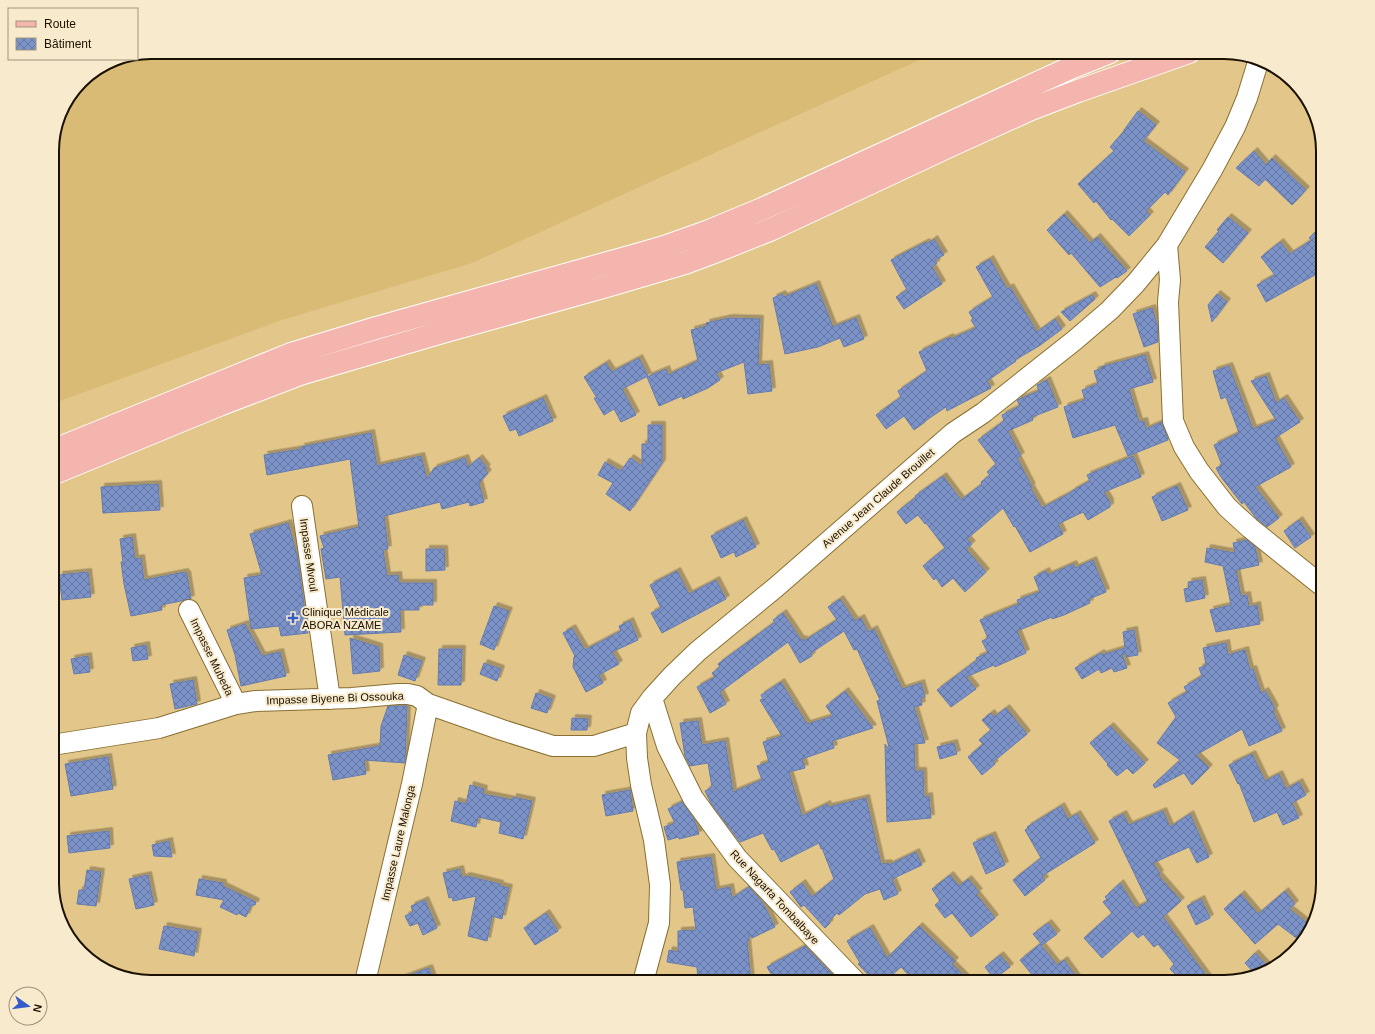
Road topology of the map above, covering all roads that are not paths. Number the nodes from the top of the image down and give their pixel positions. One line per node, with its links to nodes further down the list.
1 (1092, 59): 5 (main road)
2 (1169, 59): 6 (main road)
3 (1257, 65): 4 (street, Avenue Jean Claude Brouillet)
4 (1167, 245): 8 (street); 10 (street, Avenue Jean Claude Brouillet)
5 (59, 448)
6 (59, 471)
7 (302, 506): 11 (street, Impasse Mvoul)
8 (1316, 581)
9 (189, 610): 12 (street, Impasse Mubeda)
10 (652, 698): 14 (street, Avenue Jean Claude Brouillet); 18 (street, Rue Nagarta Tombalbaye)
11 (330, 699): 12 (street, Impasse Biyene Bi Ossouka); 13 (street, Impasse Biyene Bi Ossouka)
12 (236, 704): 15 (street, Impasse Biyene Bi Ossouka)
13 (428, 704): 14 (street, Impasse Biyene Bi Ossouka); 16 (street, Impasse Laure Malonga)
14 (636, 733): 17 (street, Avenue Jean Claude Brouillet)
15 (59, 744)
16 (367, 975)
17 (645, 975)
18 (849, 975)

